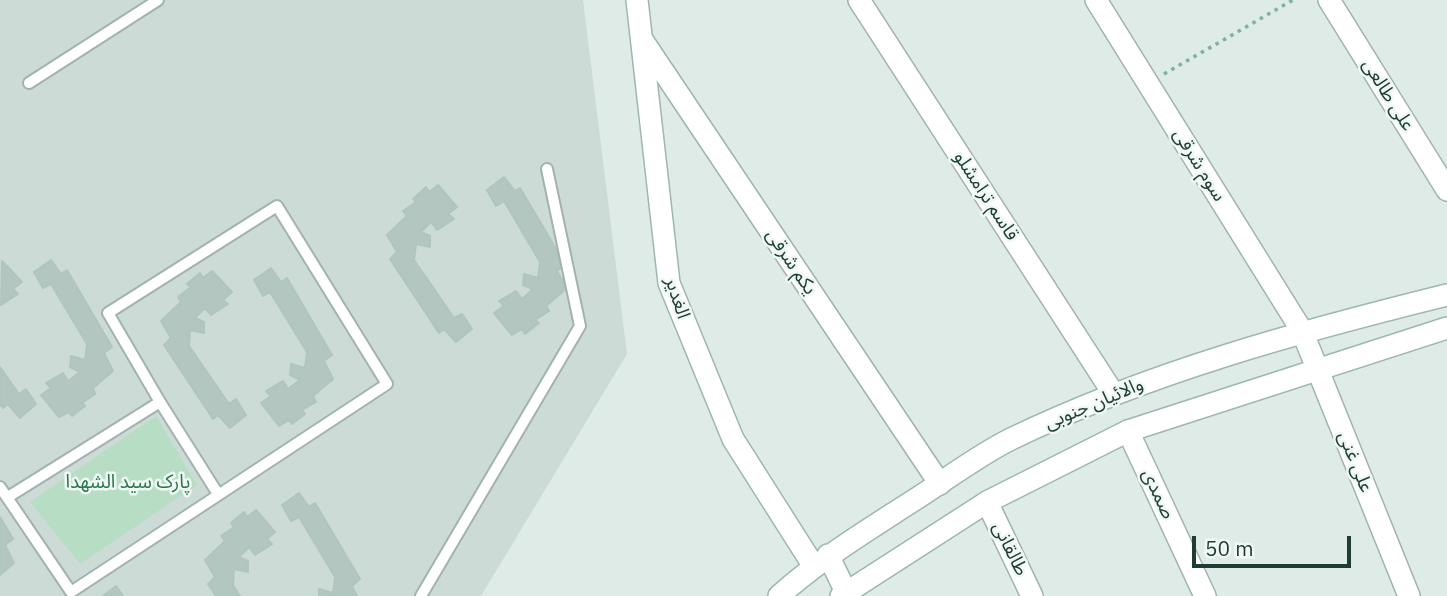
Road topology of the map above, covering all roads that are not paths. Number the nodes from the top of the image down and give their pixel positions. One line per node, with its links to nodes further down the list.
1 (158, 0): 7 (lane)
2 (637, 0): 6 (street, الغدیر)
3 (859, 0): 14 (street, قاسم ترامشلو)
4 (1096, 0): 12 (street, سوم شرقی)
5 (1329, 0): 9 (street, علی طالعی)
6 (643, 41): 17 (street, یکم شرقی); 22 (street, الغدیر)
7 (29, 83)
8 (547, 169): 24 (lane)
9 (1447, 190)
10 (1447, 295): 12 (street, والائیان جنوبی)
11 (1447, 328): 13 (street, والائیان جنوبی)
12 (1302, 331): 13 (street, سوم شرقی); 14 (street, والائیان جنوبی)
13 (1317, 368): 16 (street, والائیان جنوبی); 28 (street, علی غنی)
14 (1113, 393): 17 (street, والائیان جنوبی)
15 (160, 402): 19 (lane); 19 (lane); 20 (lane)
16 (1128, 431): 21 (street, والائیان جنوبی); 27 (street, صمدی)
17 (940, 484): 22 (street, والائیان جنوبی)
18 (0, 487): 20 (lane)
19 (218, 494): 20 (lane)
20 (8, 498)
21 (987, 502): 23 (street, والائیان جنوبی); 26 (street, طالقانی)
22 (821, 560): 23 (street, الغدیر); 25 (street, والائیان جنوبی)
23 (845, 595)
24 (421, 596)
25 (779, 596)
26 (1032, 596)
27 (1205, 596)
28 (1409, 596)

